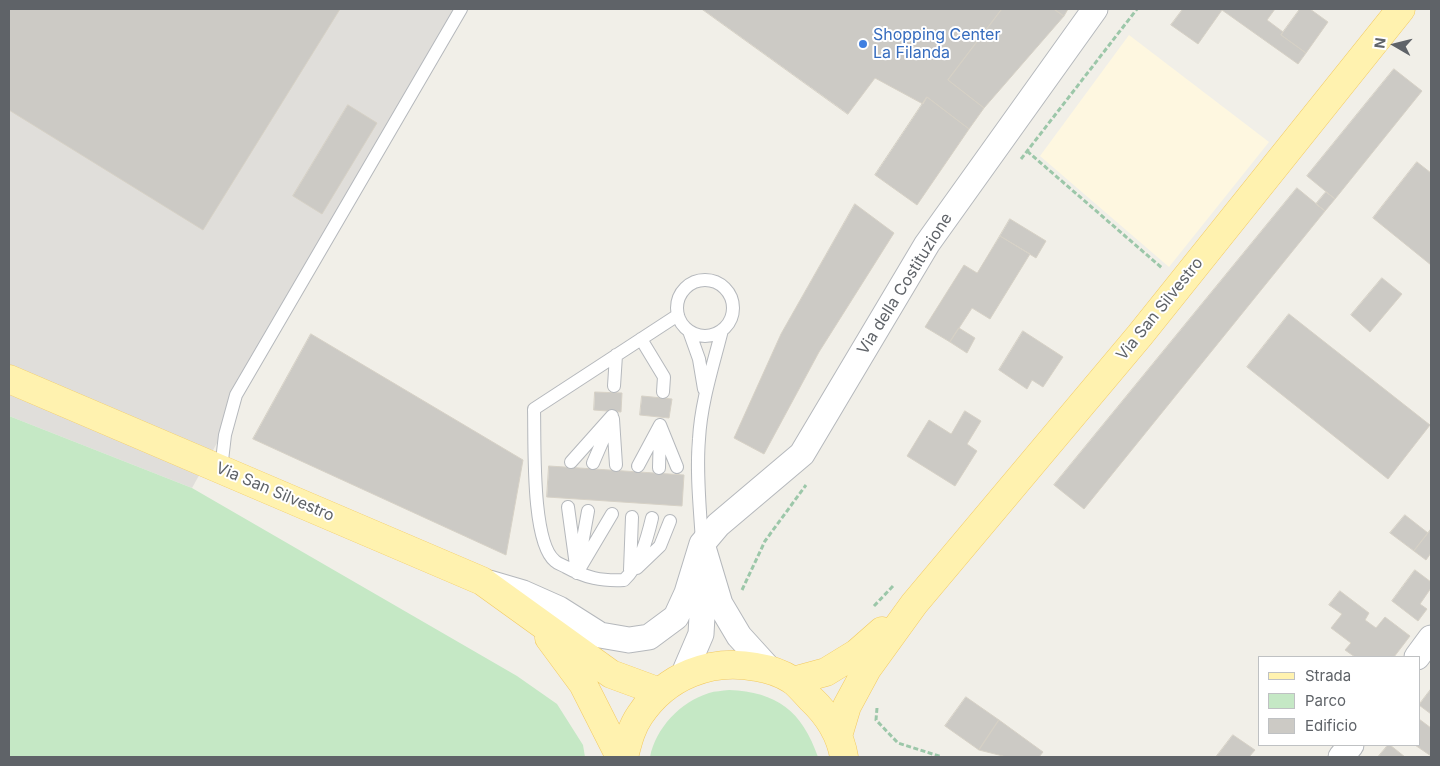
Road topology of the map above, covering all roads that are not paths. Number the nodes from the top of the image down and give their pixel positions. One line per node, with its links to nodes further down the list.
1 (461, 9): 21 (lane)
2 (1095, 9): 28 (street, Via della Costituzione)
3 (1401, 9): 32 (main road, Via San Silvestro)
4 (678, 315): 5 (lane); 6 (lane); 7 (lane)
5 (722, 330): 6 (lane); 12 (lane)
6 (689, 331): 12 (lane)
7 (641, 339): 8 (lane); 11 (lane)
8 (616, 355): 10 (lane); 29 (lane)
9 (9, 379): 21 (main road, Via San Silvestro)
10 (614, 386)
11 (663, 392)
12 (704, 403): 28 (lane)
13 (612, 416): 15 (lane); 16 (lane); 17 (lane)
14 (660, 425): 18 (lane); 19 (lane); 20 (lane)
15 (571, 462)
16 (593, 463)
17 (616, 465)
18 (638, 466)
19 (676, 467)
20 (659, 468)
21 (221, 469): 31 (main road, Via San Silvestro)
22 (568, 507): 29 (lane)
23 (588, 511): 29 (lane)
24 (612, 514): 29 (lane)
25 (632, 517): 30 (lane)
26 (652, 518): 30 (lane)
27 (670, 521): 30 (lane)
28 (702, 544): 31 (street, Via della Costituzione); 36 (street); 37 (street)
29 (577, 573): 30 (lane)
30 (629, 575)
31 (482, 581): 33 (main road, Via San Silvestro)
32 (914, 604): 36 (main road, Via San Silvestro); 40 (main road, Via San Silvestro)
33 (534, 619): 38 (main road, Via San Silvestro); 41 (main road, Via San Silvestro)
34 (1431, 638): 35 (street)
35 (1418, 656)
36 (781, 675): 37 (main road); 40 (main road)
37 (683, 676): 38 (main road)
38 (660, 692): 42 (main road)
39 (1350, 746): 43 (street)
40 (843, 750)
41 (620, 757)
42 (624, 757)
43 (1342, 757)

